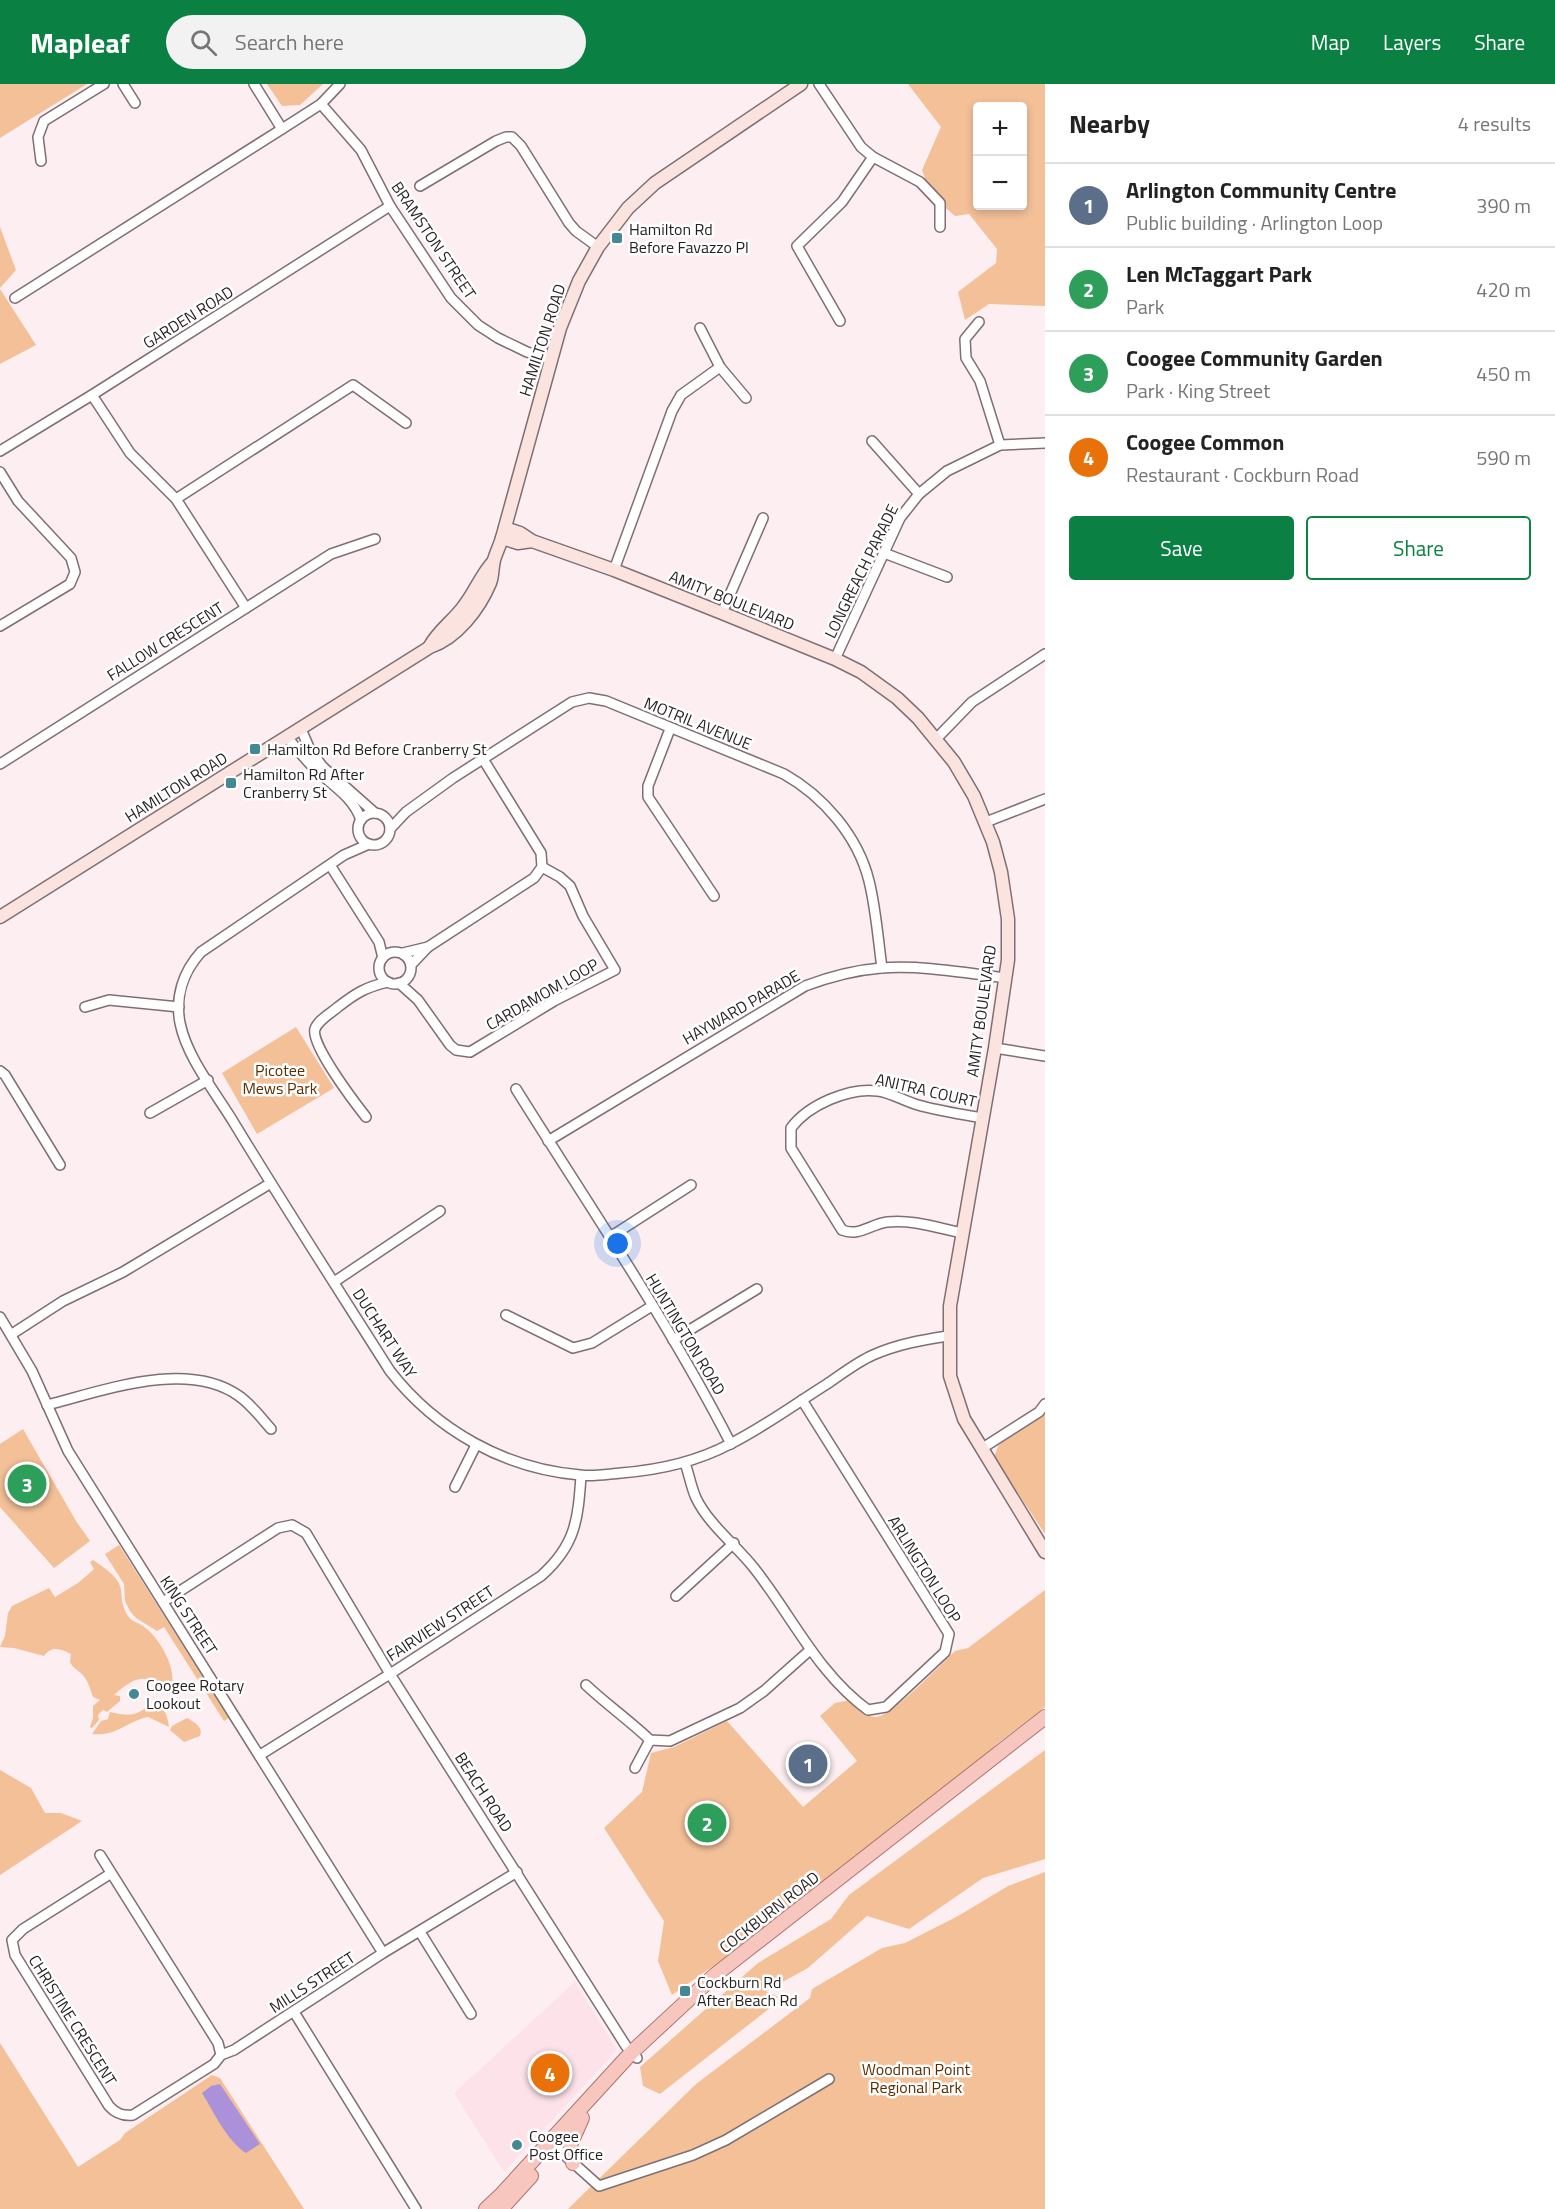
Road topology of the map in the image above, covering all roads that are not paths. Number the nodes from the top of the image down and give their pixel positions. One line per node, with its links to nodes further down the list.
1 (104, 84): 11 (street)
2 (123, 84): 7 (street)
3 (254, 84): 9 (street)
4 (340, 84): 8 (street)
5 (801, 84): 15 (street, HAMILTON ROAD)
6 (819, 84): 10 (street)
7 (135, 103)
8 (321, 104): 9 (street); 13 (street, BRAMSTON STREET)
9 (282, 129): 16 (street)
10 (873, 157): 14 (street); 17 (street)
11 (41, 161)
12 (420, 186): 15 (street)
13 (390, 206): 20 (street, BRAMSTON STREET); 22 (street, GARDEN ROAD)
14 (940, 227)
15 (598, 247): 20 (street, HAMILTON ROAD)
16 (15, 298)
17 (840, 321)
18 (979, 322): 27 (street)
19 (700, 328): 21 (street)
20 (550, 359): 33 (street, HAMILTON ROAD)
21 (720, 367): 23 (street); 36 (street)
22 (92, 395): 28 (street, GARDEN ROAD); 31 (street, FALLOW CRESCENT)
23 (746, 398)
24 (406, 423): 31 (street)
25 (872, 441): 30 (street)
26 (1045, 443): 27 (street, LONGREACH PARADE)
27 (1000, 445): 30 (street, LONGREACH PARADE)
28 (0, 451)
29 (0, 472): 40 (street)
30 (919, 494): 35 (street, LONGREACH PARADE)
31 (176, 499): 38 (street, FALLOW CRESCENT)
32 (763, 518): 39 (street)
33 (504, 533): 36 (street, AMITY BOULEVARD); 43 (street, HAMILTON ROAD)
34 (375, 539): 38 (street)
35 (884, 553): 37 (street); 42 (street, LONGREACH PARADE)
36 (614, 570): 39 (street, AMITY BOULEVARD)
37 (947, 577)
38 (246, 608): 48 (street, FALLOW CRESCENT)
39 (722, 613): 42 (street, AMITY BOULEVARD)
40 (0, 626)
41 (1045, 654): 46 (street)
42 (835, 659): 46 (street, AMITY BOULEVARD)
43 (301, 729): 45 (street, HAMILTON ROAD); 51 (street)
44 (670, 729): 47 (street, MOTRIL AVENUE); 60 (street); 67 (street, MOTRIL AVENUE)
45 (288, 738): 52 (street); 61 (street, HAMILTON ROAD)
46 (936, 739): 53 (street, AMITY BOULEVARD)
47 (483, 759): 50 (street, MOTRIL AVENUE); 59 (street)
48 (0, 764)
49 (1045, 799): 53 (street)
50 (406, 812): 51 (street, MOTRIL AVENUE); 54 (street, MOTRIL AVENUE)
51 (379, 814): 52 (street); 54 (street)
52 (361, 820): 55 (street)
53 (986, 822): 70 (street, AMITY BOULEVARD)
54 (390, 829): 56 (street)
55 (359, 833): 56 (street); 57 (street, DUCHART WAY)
56 (369, 844): 57 (street, DUCHART WAY)
57 (344, 855): 58 (street, DUCHART WAY)
58 (330, 865): 62 (street); 76 (street, DUCHART WAY)
59 (542, 867): 63 (street); 74 (street, CARDAMOM LOOP)
60 (714, 896)
61 (0, 917)
62 (379, 942): 64 (street); 65 (street)
63 (428, 947): 64 (street); 66 (street)
64 (398, 952): 65 (street); 66 (street)
65 (383, 958): 68 (street)
66 (411, 965): 69 (street)
67 (882, 968): 70 (street, HAYWARD PARADE); 85 (street, HAYWARD PARADE)
68 (379, 969): 71 (street); 73 (street)
69 (409, 976): 72 (street); 74 (street, CARDAMOM LOOP)
70 (1006, 978): 77 (street, AMITY BOULEVARD)
71 (388, 982): 72 (street); 73 (street)
72 (399, 983): 74 (street, CARDAMOM LOOP)
73 (367, 987): 83 (street)
74 (418, 1000)
75 (85, 1006): 76 (street)
76 (179, 1006): 80 (street, DUCHART WAY)
77 (995, 1048): 78 (street); 84 (street, AMITY BOULEVARD)
78 (1045, 1056)
79 (0, 1071): 86 (street)
80 (208, 1080): 82 (street); 87 (street, DUCHART WAY)
81 (516, 1089): 85 (street, HUNTINGTON ROAD)
82 (150, 1113)
83 (366, 1117)
84 (982, 1118): 90 (street, AMITY BOULEVARD); 90 (street, ANITRA COURT)
85 (548, 1140): 91 (street, HUNTINGTON ROAD)
86 (60, 1165)
87 (271, 1184): 92 (street, DUCHART WAY); 97 (street)
88 (691, 1185): 91 (street)
89 (440, 1211): 92 (street)
90 (962, 1233): 98 (street, AMITY BOULEVARD)
91 (610, 1237): 94 (street, HUNTINGTON ROAD)
92 (334, 1282): 105 (street, DUCHART WAY)
93 (757, 1289): 99 (street)
94 (652, 1306): 95 (street); 99 (street, HUNTINGTON ROAD)
95 (506, 1316)
96 (0, 1317): 97 (street, KING STREET)
97 (12, 1334): 102 (street, KING STREET)
98 (948, 1336): 100 (street, DUCHART WAY); 106 (street, AMITY BOULEVARD)
99 (673, 1340): 104 (street, HUNTINGTON ROAD)
100 (801, 1400): 104 (street, DUCHART WAY); 114 (street, ARLINGTON LOOP)
101 (1045, 1404): 106 (street)
102 (47, 1405): 103 (street); 113 (street, KING STREET)
103 (271, 1429)
104 (731, 1444): 107 (street, DUCHART WAY)
105 (476, 1445): 108 (street, DUCHART WAY); 109 (street)
106 (981, 1449): 111 (street, AMITY BOULEVARD)
107 (685, 1463): 108 (street, DUCHART WAY); 110 (street, ARLINGTON LOOP)
108 (581, 1476): 115 (street, FAIRVIEW STREET)
109 (455, 1487)
110 (734, 1543): 112 (street); 114 (street, ARLINGTON LOOP)
111 (1045, 1552)
112 (676, 1596)
113 (163, 1602): 115 (street, BEACH ROAD); 120 (street, KING STREET)
114 (810, 1650): 119 (street)
115 (390, 1674): 120 (street, FAIRVIEW STREET); 123 (street, BEACH ROAD)
116 (586, 1685): 119 (street)
117 (1045, 1718): 130 (main road, COCKBURN ROAD)
118 (1045, 1730): 130 (main road, COCKBURN ROAD)
119 (650, 1740): 121 (street)
120 (260, 1755): 126 (street, KING STREET)
121 (635, 1768)
122 (100, 1855): 124 (street)
123 (517, 1872): 125 (street, MILLS STREET); 130 (street, BEACH ROAD)
124 (110, 1874): 129 (street); 132 (street, CHRISTINE CRESCENT)
125 (420, 1932): 126 (street, MILLS STREET); 128 (street)
126 (383, 1953): 127 (street, MILLS STREET)
127 (294, 2012): 129 (street, MILLS STREET); 136 (street)
128 (471, 2014)
129 (221, 2055): 132 (street, MILLS STREET)
130 (635, 2055): 133 (main road, COCKBURN ROAD); 134 (main road, COCKBURN ROAD)
131 (829, 2079): 135 (street)
132 (126, 2116)
133 (582, 2118): 134 (main road, COCKBURN ROAD); 135 (main road)
134 (553, 2144): 135 (street); 137 (main road, COCKBURN ROAD); 138 (main road, COCKBURN ROAD)
135 (573, 2163)
136 (416, 2209)
137 (486, 2209)
138 (501, 2209)

